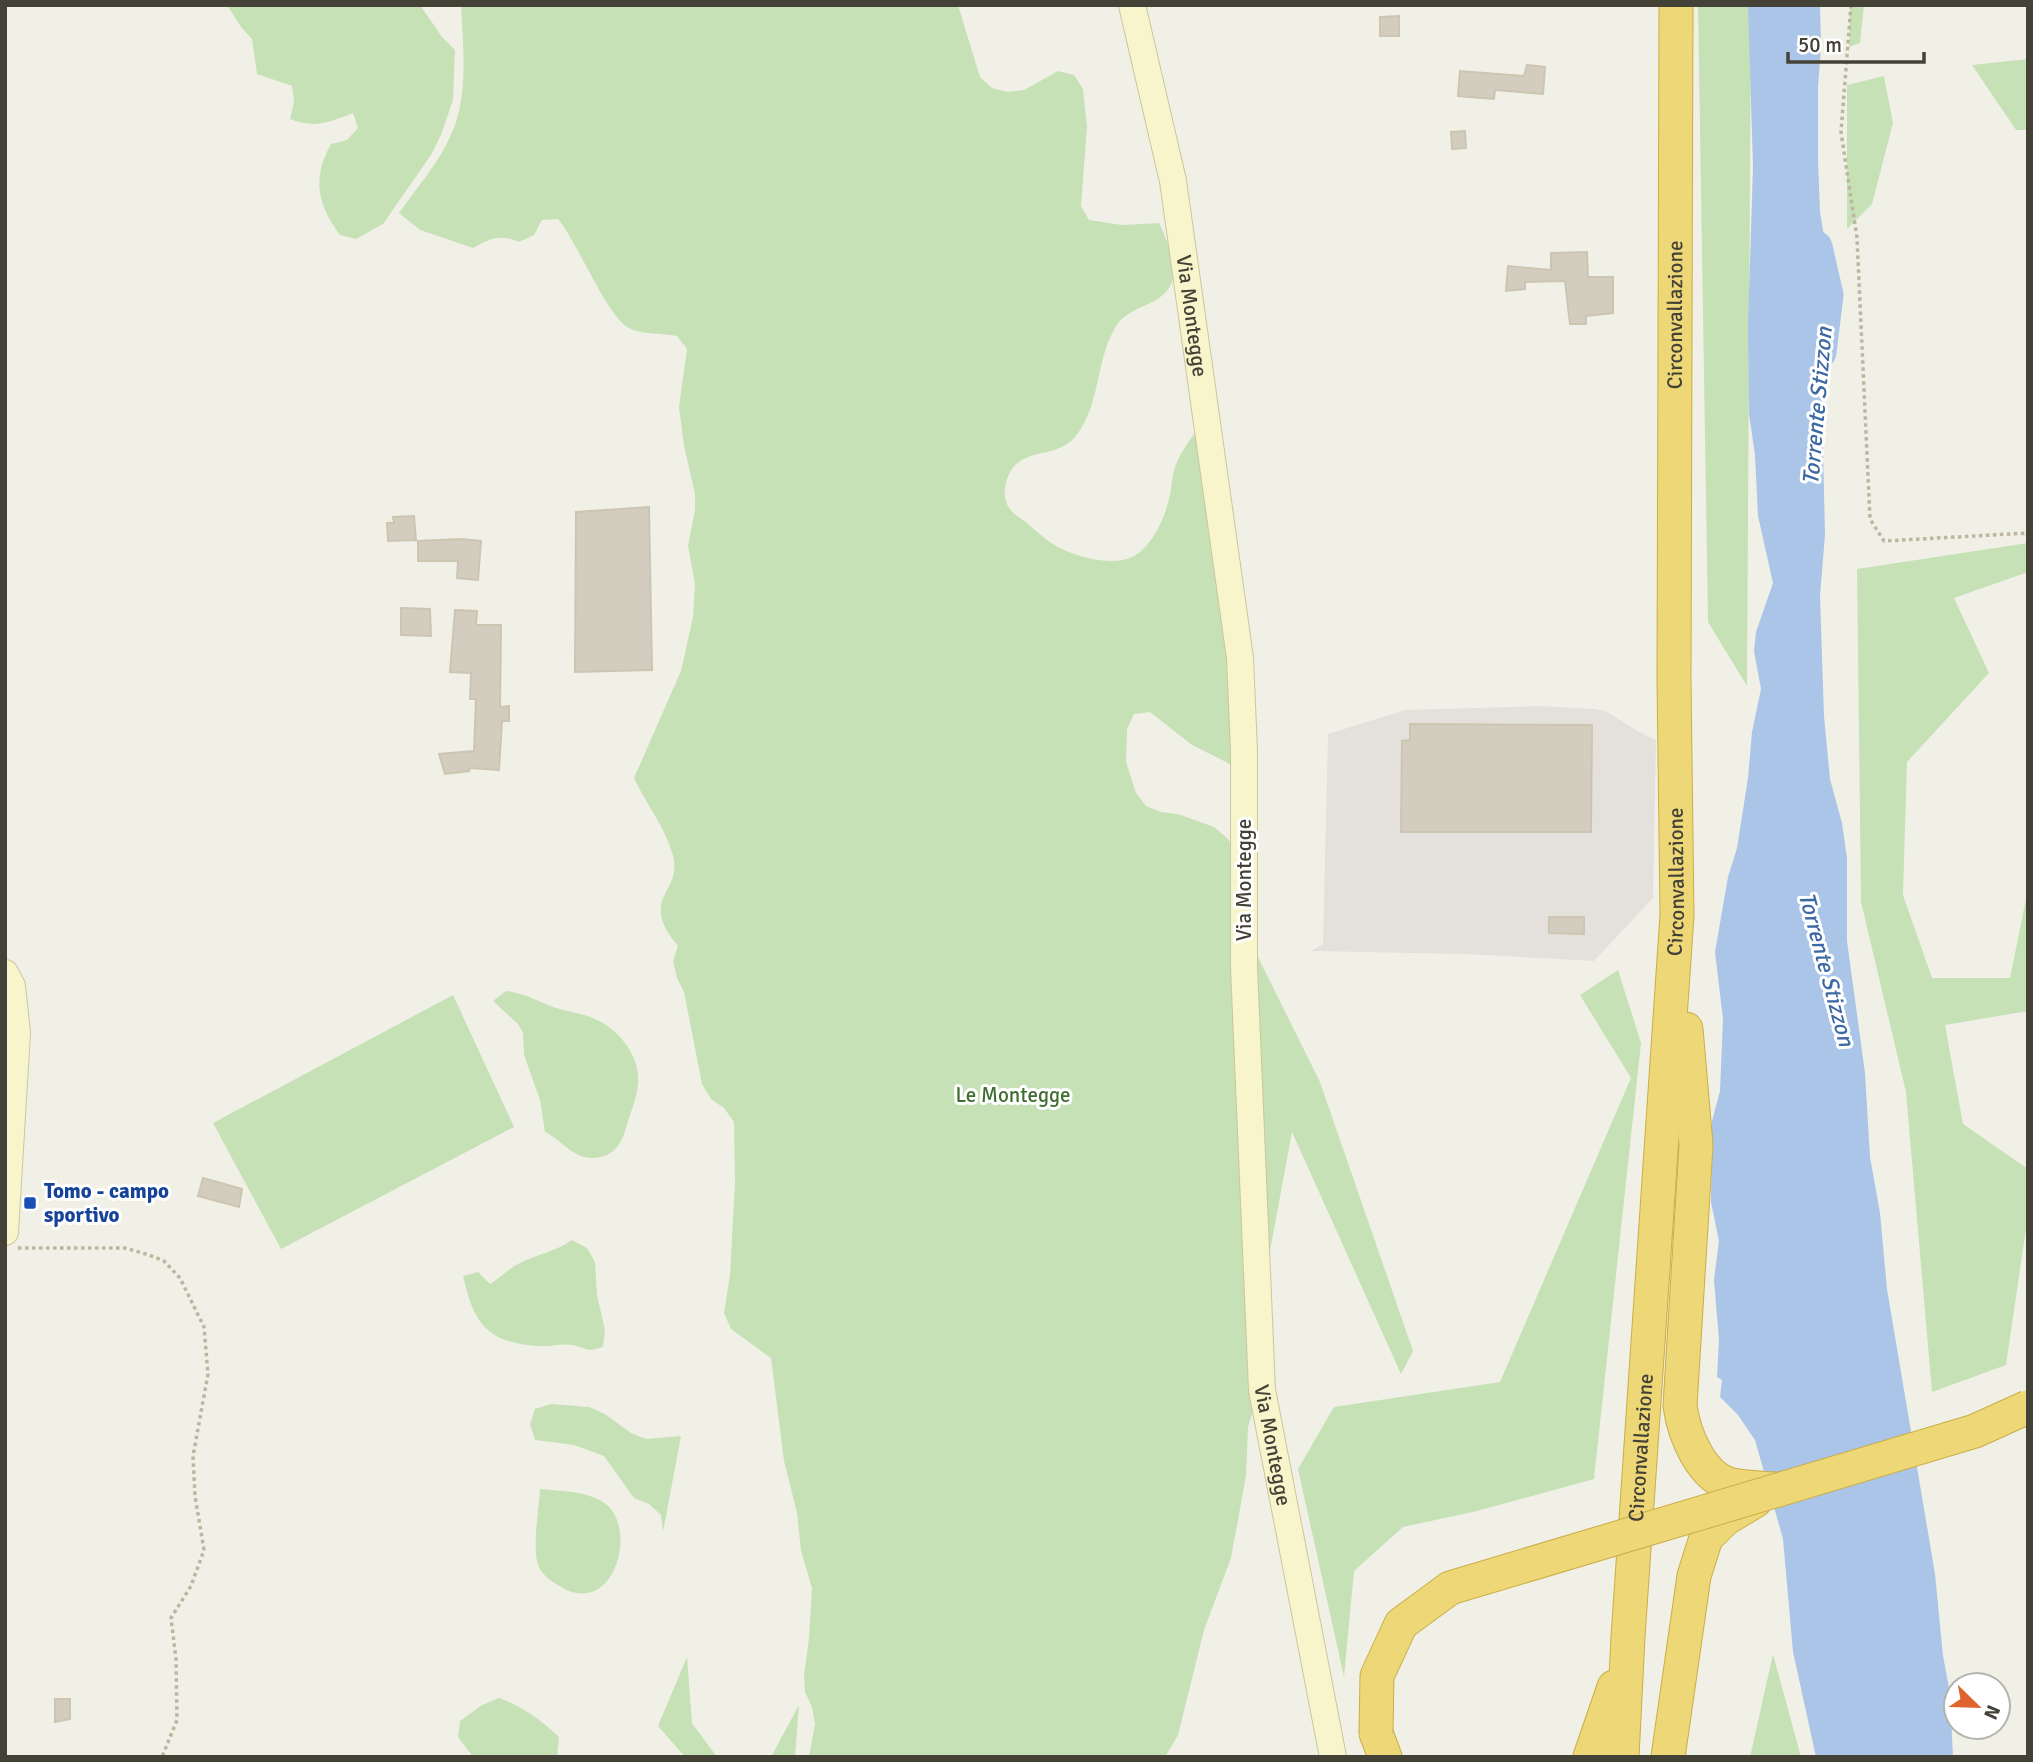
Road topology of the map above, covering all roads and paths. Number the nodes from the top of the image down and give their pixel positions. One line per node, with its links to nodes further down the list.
1 (1132, 5): 14 (street, Via Montegge)
2 (1676, 5): 5 (highway, Circonvallazione)
3 (1851, 5): 4 (path)
4 (2028, 533)
5 (1677, 915): 9 (highway); 10 (highway, Circonvallazione)
6 (5, 973): 7 (street)
7 (11, 1240): 13 (path)
8 (2028, 1407): 9 (highway, bridge)
9 (1777, 1489): 11 (highway, bridge); 12 (highway, bridge)
10 (1628, 1637): 15 (highway); 16 (highway, Circonvallazione)
11 (1381, 1745)
12 (1668, 1754)
13 (162, 1757)
14 (1333, 1757)
15 (1590, 1757)
16 (1622, 1757)

